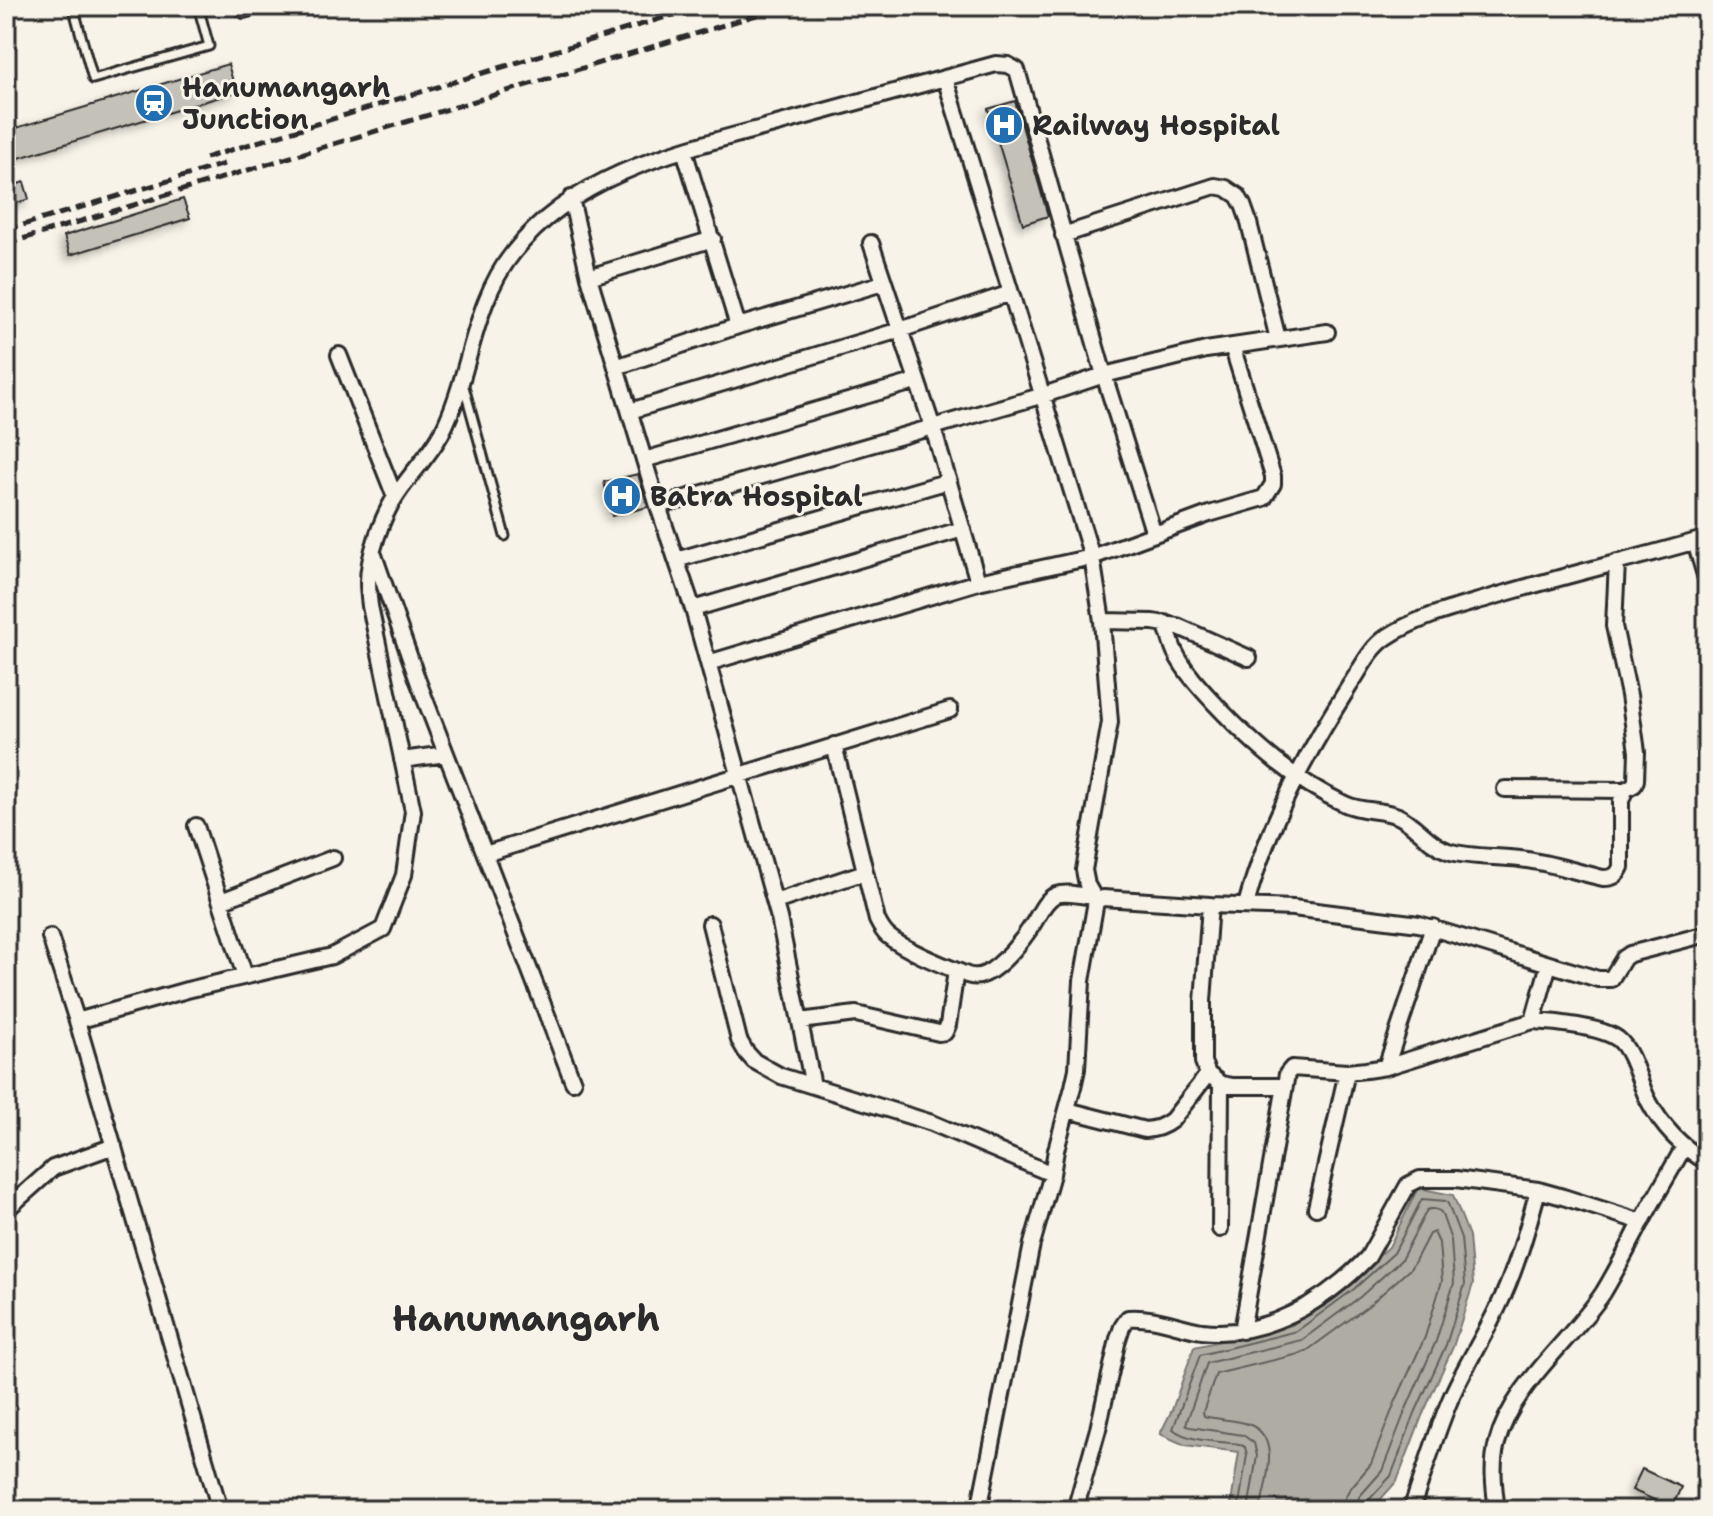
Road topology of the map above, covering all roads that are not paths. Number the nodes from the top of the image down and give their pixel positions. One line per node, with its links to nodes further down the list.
1 (73, 6): 2 (lane)
2 (198, 6)
3 (945, 78): 4 (street); 6 (street); 11 (street)
4 (684, 150): 5 (street); 7 (street)
5 (571, 198): 9 (street); 20 (street)
6 (1063, 235): 15 (street); 19 (street)
7 (713, 239): 9 (street); 12 (street)
8 (871, 243): 10 (street)
9 (589, 277): 18 (street)
10 (883, 283): 12 (street); 13 (street)
11 (1011, 293): 13 (street); 22 (street)
12 (738, 326): 18 (street)
13 (900, 330): 21 (street); 23 (street)
14 (1327, 332): 15 (street)
15 (1278, 339): 16 (street)
16 (1232, 346): 19 (street); 30 (street)
17 (339, 355): 27 (street)
18 (616, 367): 23 (street)
19 (1104, 375): 22 (street); 30 (street)
20 (462, 377): 27 (street); 31 (lane)
21 (917, 381): 24 (street); 25 (street)
22 (1044, 395): 24 (street); 34 (street)
23 (630, 411): 25 (street)
24 (933, 428): 26 (street); 28 (street)
25 (644, 460): 28 (street)
26 (949, 481): 29 (street); 35 (street)
27 (395, 497): 33 (street)
28 (658, 506): 35 (street)
29 (963, 529): 37 (street); 39 (street)
30 (1154, 534): 34 (street)
31 (505, 536)
32 (1701, 540): 36 (street); 38 (street)
33 (373, 552): 46 (street); 47 (street)
34 (1092, 557): 37 (street); 40 (street)
35 (676, 560): 39 (street)
36 (1617, 562): 49 (street); 51 (street)
37 (978, 582): 43 (street)
38 (1707, 582)
39 (693, 609): 43 (street)
40 (1102, 621): 41 (street); 56 (street)
41 (1165, 623): 42 (street); 49 (street)
42 (1249, 658)
43 (708, 663): 48 (street)
44 (950, 710): 45 (street)
45 (834, 745): 48 (street); 55 (street)
46 (446, 754): 47 (street); 53 (street)
47 (402, 760): 67 (street)
48 (739, 775): 53 (street); 58 (street)
49 (1298, 778): 51 (street); 60 (street)
50 (1505, 789): 51 (street)
51 (1625, 790)
52 (196, 826): 57 (street)
53 (485, 854): 74 (street)
54 (333, 858): 57 (street)
55 (865, 872): 58 (street); 66 (street)
56 (1095, 899): 59 (street); 66 (street); 78 (street)
57 (221, 901): 67 (street)
58 (775, 902): 69 (street)
59 (1210, 905): 60 (street); 73 (street)
60 (1246, 905): 62 (street)
61 (710, 924): 76 (street)
62 (1433, 927): 65 (street); 71 (street)
63 (1707, 934): 65 (street)
64 (50, 937): 68 (street)
65 (1549, 964): 70 (street)
66 (956, 971): 69 (street)
67 (245, 976): 68 (street)
68 (77, 1021): 79 (street)
69 (800, 1021): 76 (street)
70 (1533, 1021): 71 (street); 80 (street)
71 (1386, 1067): 72 (street)
72 (1347, 1072): 77 (street); 84 (street)
73 (1208, 1074): 75 (street); 78 (street)
74 (573, 1082)
75 (1221, 1084): 77 (street); 87 (street)
76 (813, 1086): 82 (street)
77 (1283, 1086): 88 (street)
78 (1067, 1110): 82 (street)
79 (114, 1146): 85 (street); 89 (street)
80 (1684, 1147): 81 (street); 86 (street)
81 (1707, 1162)
82 (1052, 1174): 90 (street)
83 (1538, 1190): 86 (street); 88 (street); 92 (street)
84 (1316, 1208)
85 (6, 1210)
86 (1642, 1222): 93 (street)
87 (1220, 1229)
88 (1242, 1331): 91 (street)
89 (220, 1510)
90 (979, 1510)
91 (1075, 1510)
92 (1411, 1510)
93 (1497, 1510)

